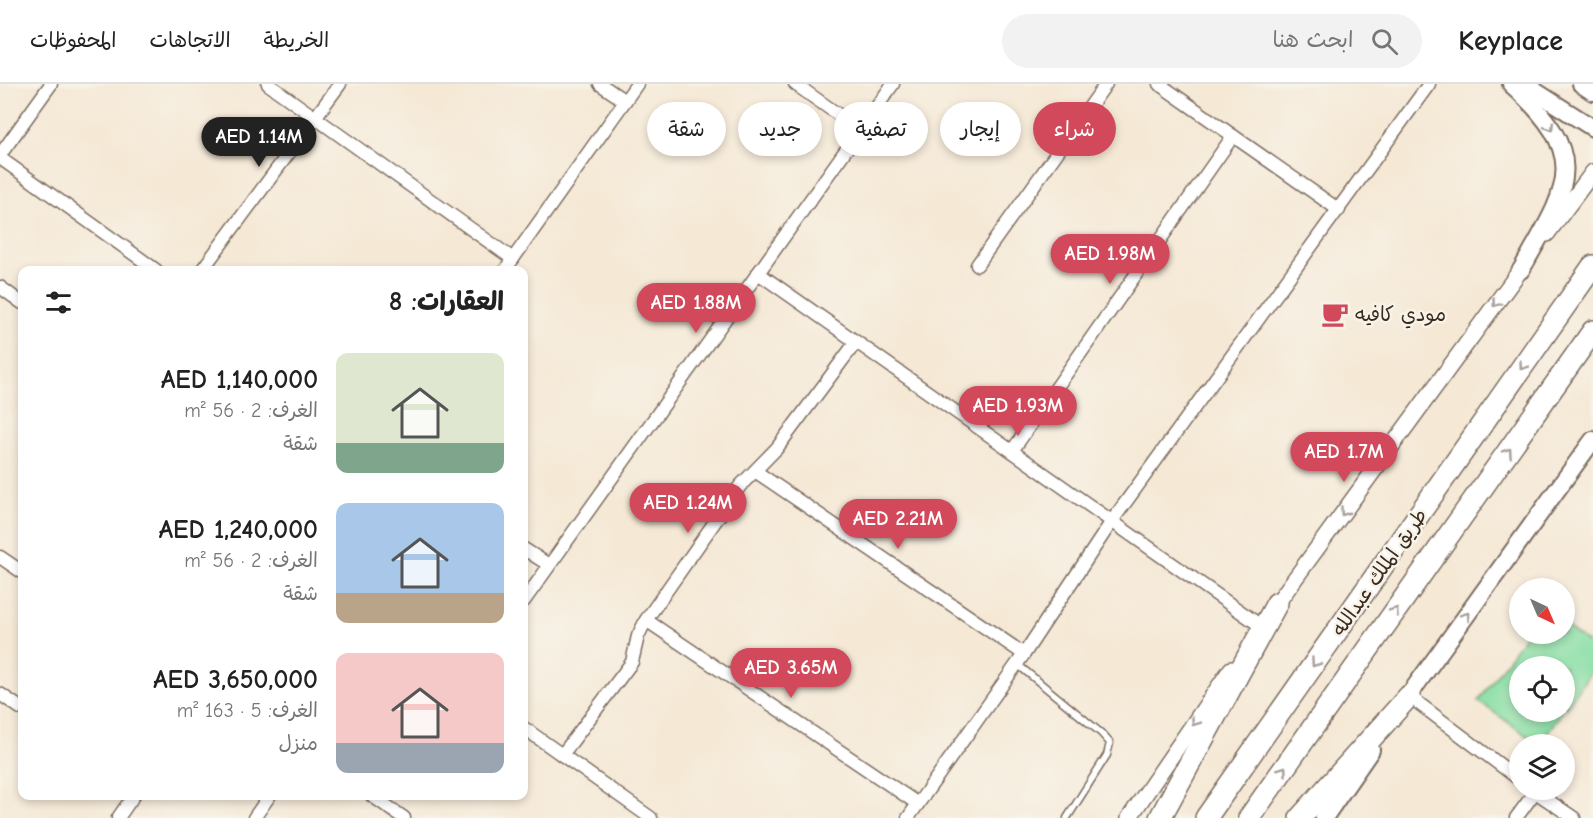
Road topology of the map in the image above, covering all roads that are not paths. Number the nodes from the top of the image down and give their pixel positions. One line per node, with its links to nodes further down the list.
1 (51, 84): 22 (street)
2 (268, 84): 18 (street)
3 (340, 84): 18 (street)
4 (600, 84): 15 (street)
5 (637, 84): 15 (street)
6 (795, 84): 17 (street)
7 (893, 84): 16 (street)
8 (1106, 84): 26 (street)
9 (1159, 84): 20 (street)
10 (1429, 84): 24 (street)
11 (1511, 84): 31 (main road, one-way to 31)
12 (1524, 84): 19 (main road)
13 (1581, 84): 14 (main road)
14 (1593, 92)
15 (625, 101): 25 (street)
16 (880, 102)
17 (834, 112)
18 (316, 117): 25 (street); 28 (street)
19 (1593, 128)
20 (1233, 136): 24 (street); 38 (street)
21 (841, 156): 32 (street)
22 (0, 157): 27 (street)
23 (1593, 171): 31 (street)
24 (1339, 210): 40 (street)
25 (513, 259): 29 (street)
26 (977, 265)
27 (150, 266)
28 (205, 266)
29 (509, 266)
30 (1593, 266): 70 (highway, طريق الملك عبدالله, one-way to 70)
31 (1521, 270): 46 (street, one-way to 46)
32 (758, 273): 36 (street); 43 (street)
33 (0, 287): 34 (street)
34 (18, 300)
35 (1593, 331): 71 (highway, طريق الملك عبدالله, one-way to 35)
36 (856, 342): 38 (street); 39 (street)
37 (1593, 440): 51 (main road, one-way to 37)
38 (1012, 451): 40 (street)
39 (755, 471): 47 (street); 49 (street)
40 (1112, 521): 48 (street); 49 (street)
41 (528, 552): 43 (street)
42 (0, 557): 44 (street)
43 (549, 565): 45 (street)
44 (18, 569)
45 (528, 595)
46 (1277, 603): 48 (street); 69 (highway)
47 (646, 620): 54 (street); 61 (street)
48 (1261, 626): 68 (street, one-way to 68)
49 (1021, 659): 61 (street); 67 (lane)
50 (0, 696): 52 (street)
51 (1409, 696): 55 (street); 72 (highway); 73 (main road)
52 (18, 707)
53 (528, 731): 54 (street)
54 (562, 755): 65 (street)
55 (1509, 772)
56 (130, 800): 62 (street)
57 (267, 800): 63 (street)
58 (378, 800): 64 (street)
59 (1527, 800): 74 (street)
60 (1548, 800): 75 (street)
61 (918, 804): 66 (street)
62 (117, 818)
63 (254, 818)
64 (404, 818)
65 (651, 818)
66 (908, 818)
67 (1067, 818)
68 (1129, 818)
69 (1160, 818)
70 (1206, 818)
71 (1249, 818)
72 (1300, 818)
73 (1324, 818)
74 (1516, 818)
75 (1574, 818)

